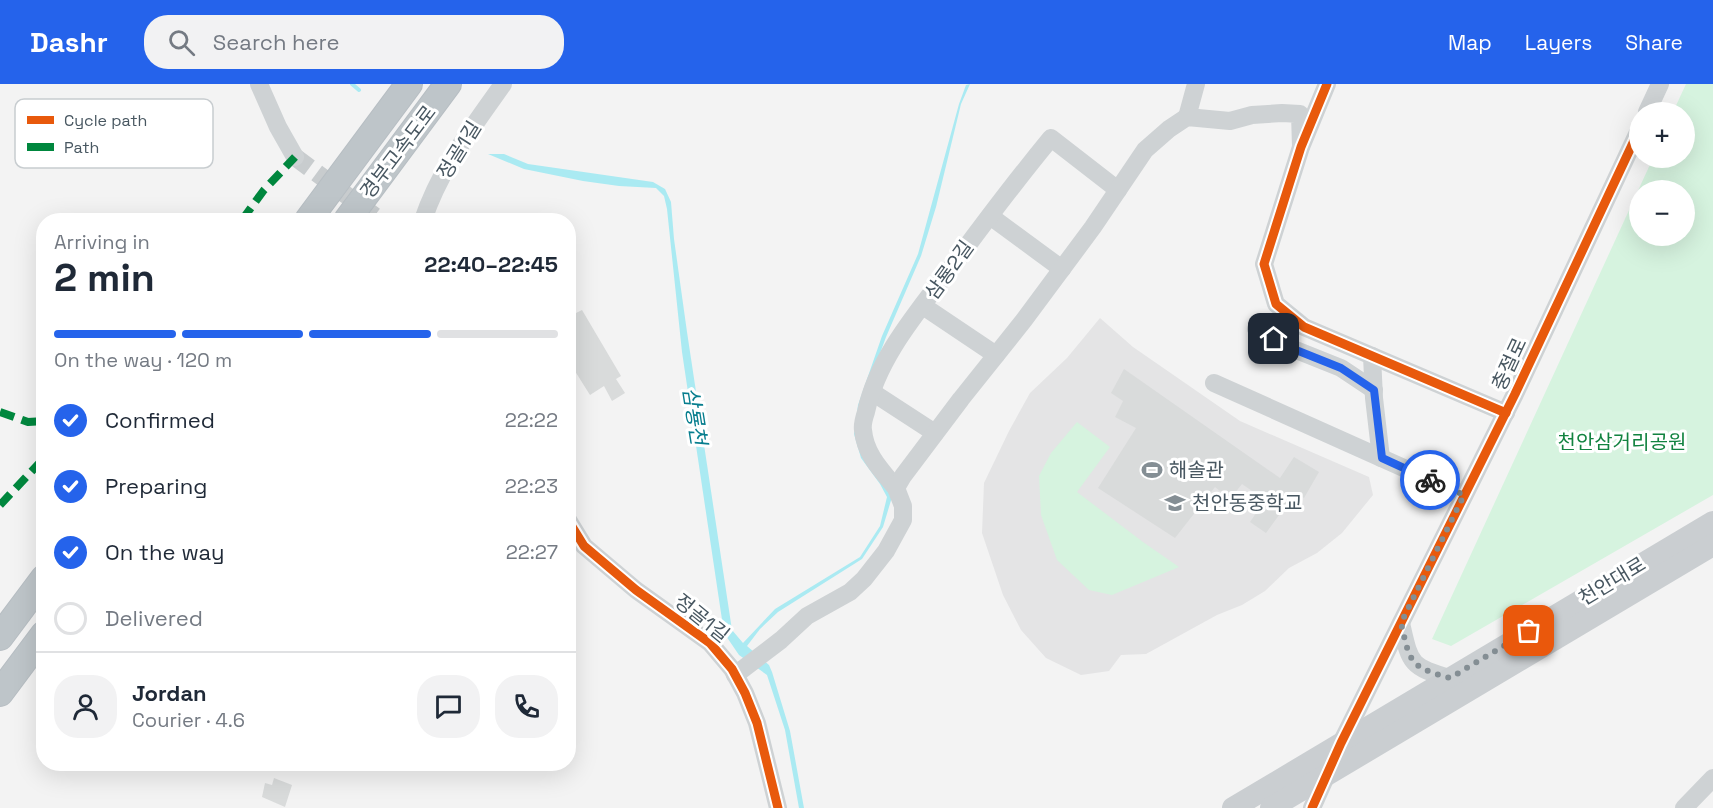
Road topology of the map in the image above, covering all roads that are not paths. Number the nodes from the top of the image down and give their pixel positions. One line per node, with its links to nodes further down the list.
1 (259, 84): 13 (street)
2 (395, 84): 15 (highway)
3 (409, 84): 16 (highway, 경부고속도로)
4 (448, 84): 17 (highway, 경부고속도로)
5 (503, 84): 18 (street, 정골1길)
6 (1196, 84): 10 (street)
7 (1327, 84): 11 (street)
8 (1660, 84): 9 (street)
9 (1652, 102)
10 (1187, 117): 11 (street); 14 (street)
11 (1301, 147): 24 (street)
12 (1629, 151): 28 (street, 충절로)
13 (295, 157)
14 (1118, 190): 19 (street, 삼룡2길); 20 (street)
15 (305, 213)
16 (313, 213)
17 (352, 213)
18 (425, 213)
19 (990, 216): 20 (street); 21 (street, 삼룡2길)
20 (1062, 269): 23 (street)
21 (923, 306): 23 (street); 27 (street, 삼룡2길)
22 (1256, 329): 26 (street)
23 (996, 355): 29 (street)
24 (1372, 356): 26 (street); 28 (street)
25 (1214, 383): 30 (street)
26 (1374, 390): 30 (street)
27 (872, 392): 29 (street); 31 (street, 삼룡2길)
28 (1506, 413): 32 (street, 충절로)
29 (935, 433): 31 (street)
30 (1382, 458): 32 (street)
31 (896, 488): 40 (street, 삼룡2길)
32 (1464, 495): 37 (street, 충절로)
33 (1713, 522): 41 (main road, 천안대로)
34 (576, 533): 40 (street, 정골1길)
35 (1713, 545): 44 (main road, 천안대로)
36 (36, 589): 38 (highway)
37 (1401, 623): 41 (street); 43 (street, 충절로)
38 (0, 637)
39 (36, 645): 42 (highway)
40 (740, 671): 46 (street, 정골1길)
41 (1450, 678): 43 (main road, 천안대로)
42 (0, 693)
43 (1341, 743): 44 (street, 충절로); 47 (main road, 천안대로)
44 (1328, 774): 48 (main road, 천안대로); 49 (street, 충절로)
45 (1713, 778): 50 (street)
46 (778, 808)
47 (1233, 808)
48 (1270, 808)
49 (1312, 808)
50 (1684, 808)

